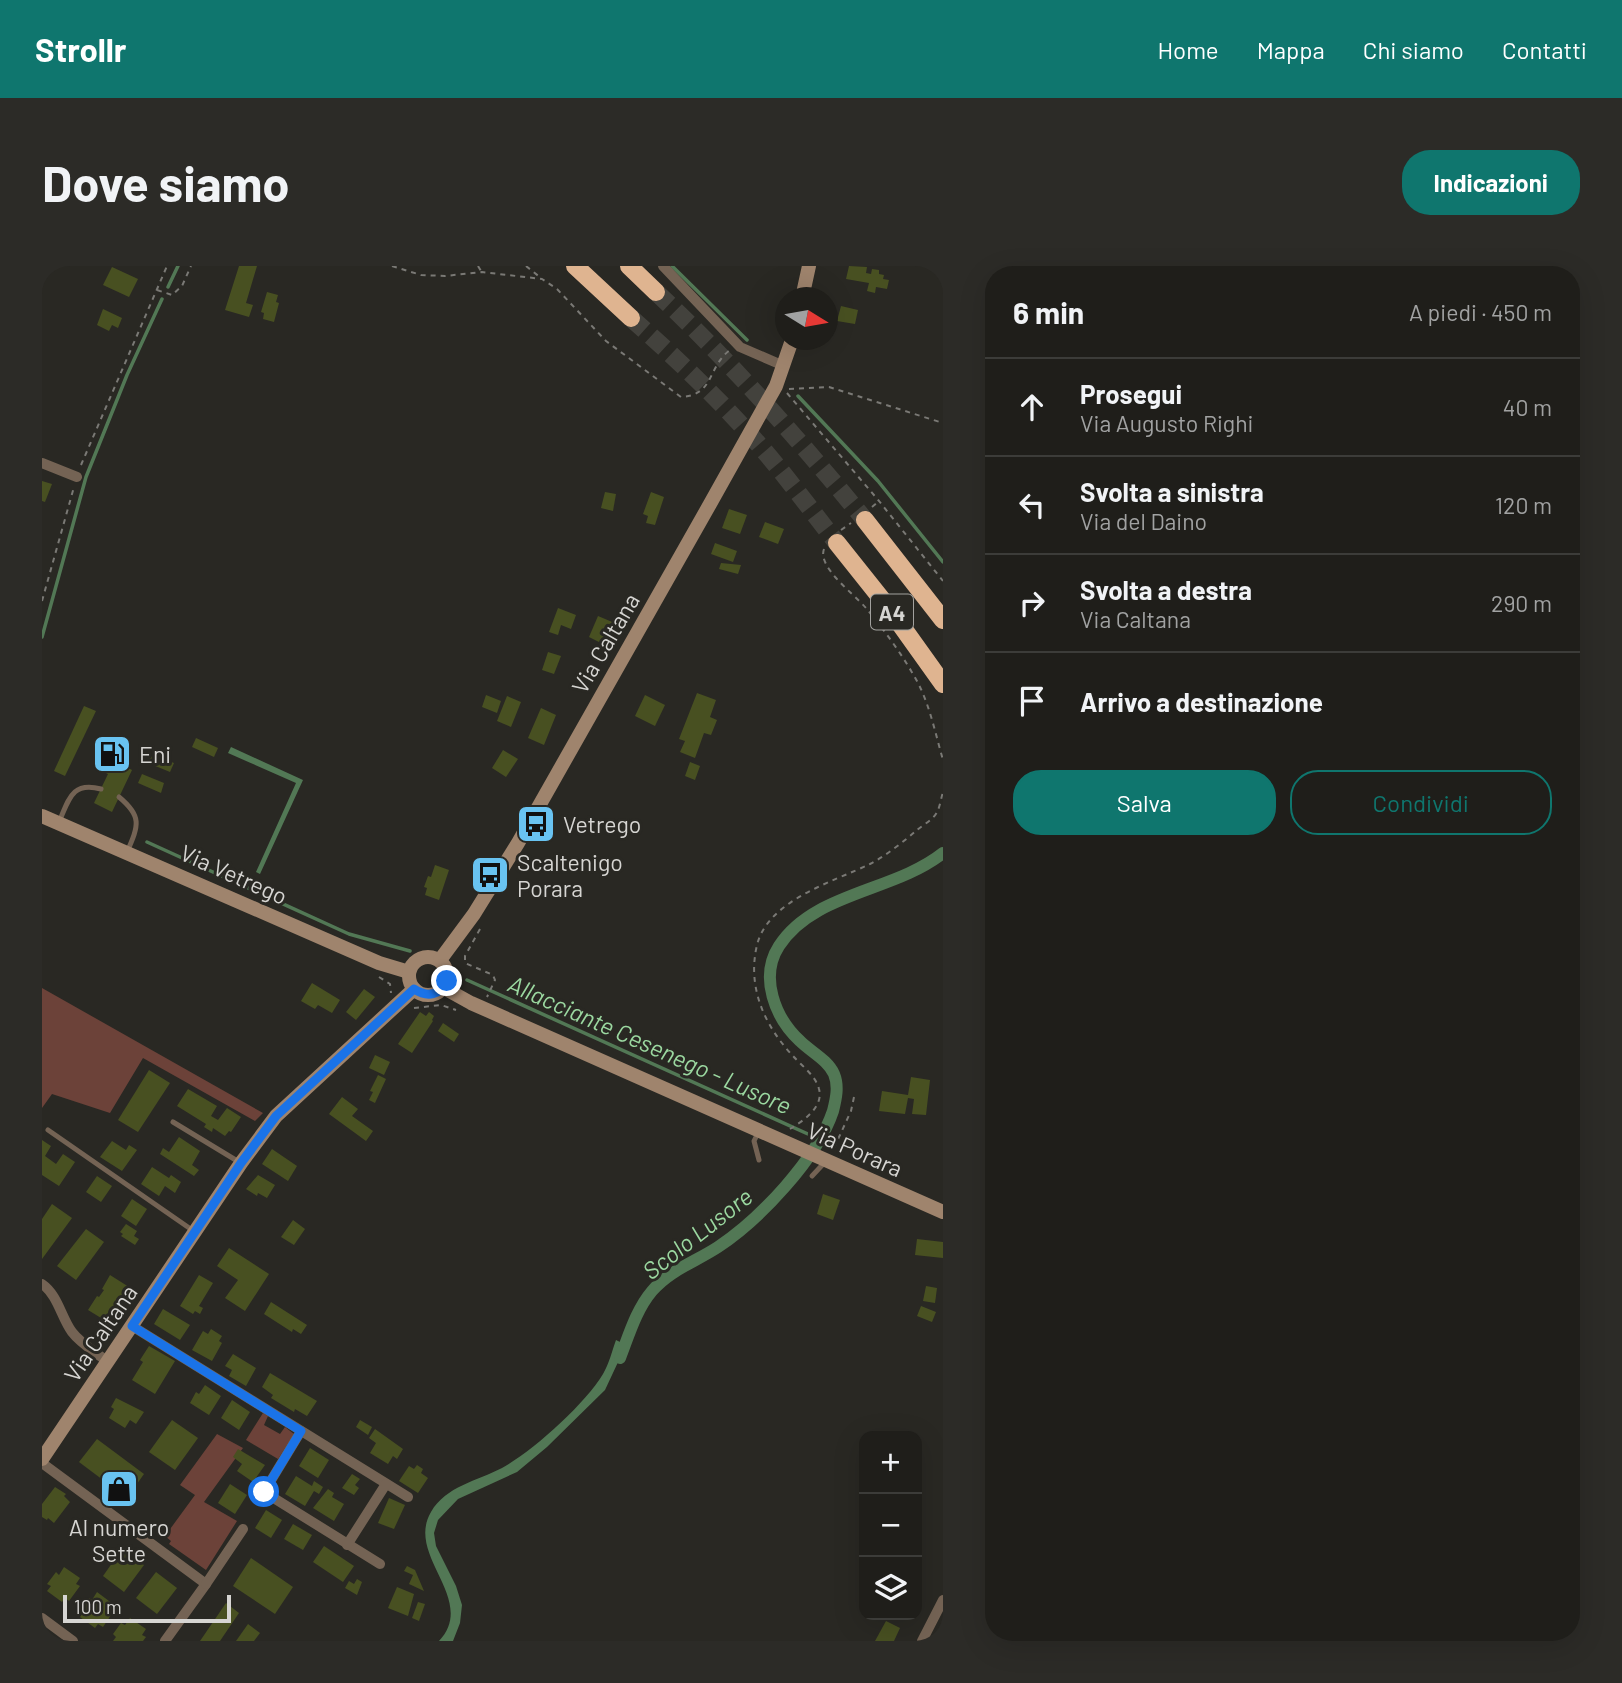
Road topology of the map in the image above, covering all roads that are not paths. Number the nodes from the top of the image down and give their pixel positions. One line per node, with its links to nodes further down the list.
1 (575, 266): 7 (highway)
2 (629, 266): 6 (highway)
3 (663, 266): 9 (street)
4 (808, 266): 5 (main road)
5 (804, 287)
6 (656, 292)
7 (631, 318)
8 (789, 350): 9 (main road, Via Caltana)
9 (784, 366): 21 (main road, Via Caltana)
10 (42, 463): 11 (street)
11 (77, 477)
12 (865, 520): 14 (highway, A4)
13 (836, 542): 15 (highway, A4)
14 (943, 620)
15 (943, 684)
16 (101, 789): 19 (lane)
17 (118, 797): 20 (lane)
18 (42, 816): 19 (main road, Via Vetrego)
19 (58, 824): 20 (main road, Via Vetrego)
20 (127, 852): 22 (main road, Via Vetrego)
21 (440, 960): 22 (main road); 23 (main road)
22 (409, 972): 24 (main road)
23 (443, 988): 24 (main road); 27 (main road, Via Porara)
24 (414, 989): 30 (main road, Via Caltana)
25 (173, 1122): 30 (lane)
26 (48, 1130): 35 (lane)
27 (759, 1131): 28 (lane); 29 (main road, Via Porara)
28 (759, 1160)
29 (823, 1160): 31 (lane); 32 (main road, Via Porara)
30 (241, 1163): 35 (main road, Via Caltana)
31 (812, 1176)
32 (912, 1199): 33 (street); 34 (main road, Via Porara)
33 (943, 1206)
34 (943, 1212)
35 (195, 1233): 37 (main road, Via Caltana)
36 (42, 1284): 38 (street)
37 (132, 1326): 38 (main road, Via Caltana); 39 (street)
38 (108, 1362): 40 (main road, Via Caltana)
39 (301, 1431): 41 (street); 44 (street)
40 (42, 1461): 46 (street)
41 (386, 1484): 42 (street); 44 (street)
42 (408, 1497)
43 (243, 1529): 46 (street)
44 (347, 1545): 45 (street)
45 (380, 1564)
46 (206, 1584): 50 (street)
47 (943, 1600): 51 (street)
48 (42, 1618): 49 (street)
49 (73, 1641)
50 (165, 1641)
51 (922, 1641)

